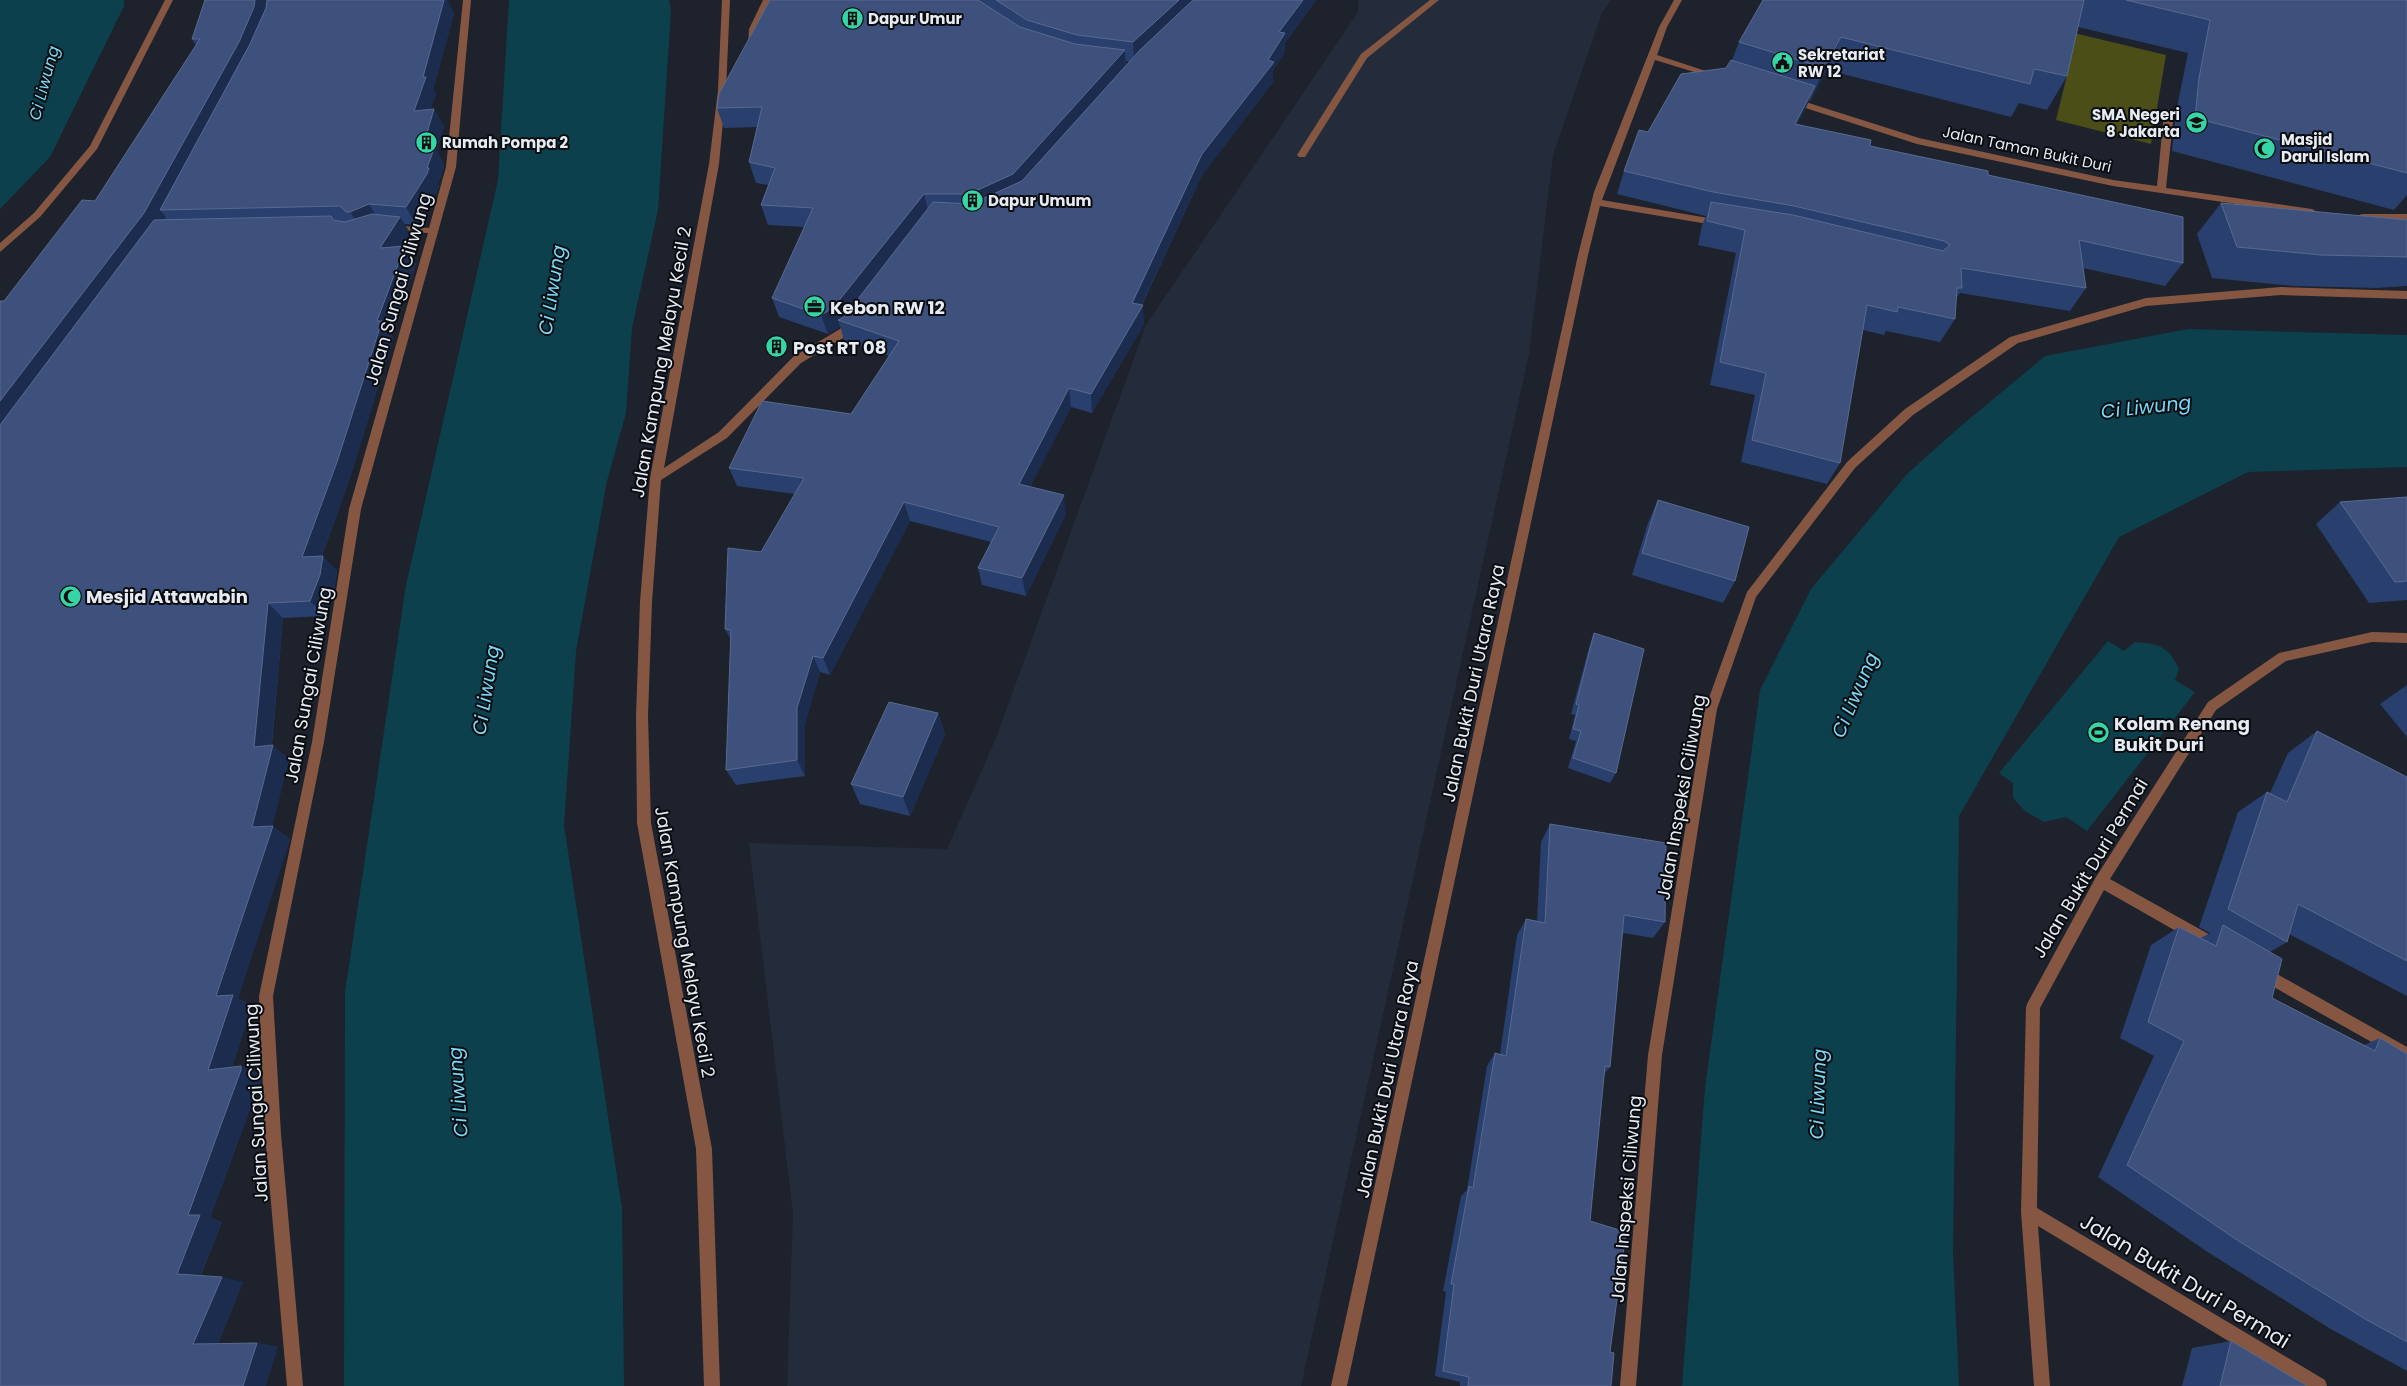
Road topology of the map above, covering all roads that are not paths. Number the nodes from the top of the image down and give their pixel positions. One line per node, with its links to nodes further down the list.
1 (169, 0): 21 (street)
2 (467, 0): 31 (street, Jalan Sungai Ciliwung)
3 (726, 0): 24 (street, Jalan Kampung Melayu Kecil 2)
4 (768, 0): 8 (street)
5 (1435, 0): 12 (street)
6 (1678, 0): 7 (street, Jalan Bukit Duri Utara Raya)
7 (1652, 56): 9 (street); 14 (street, Jalan Bukit Duri Utara Raya)
8 (750, 58)
9 (1730, 80)
10 (1786, 98): 13 (street, Jalan Taman Bukit Duri)
11 (2169, 112): 13 (street)
12 (1302, 155)
13 (2161, 190): 15 (street, Jalan Taman Bukit Duri)
14 (1596, 202): 18 (street); 33 (street, Jalan Bukit Duri Utara Raya)
15 (2319, 213)
16 (2407, 217): 17 (street)
17 (2355, 218)
18 (1734, 226)
19 (380, 227): 20 (street)
20 (426, 230)
21 (0, 249)
22 (2407, 295): 34 (street, Jalan Inspeksi Ciliwung)
23 (858, 314): 24 (street)
24 (656, 478): 32 (street, Jalan Kampung Melayu Kecil 2)
25 (2407, 638): 26 (street, Jalan Bukit Duri Permai)
26 (2101, 881): 27 (street); 30 (street, Jalan Bukit Duri Permai)
27 (2229, 954)
28 (2246, 963): 29 (street)
29 (2407, 1055)
30 (2029, 1212): 35 (street, Jalan Bukit Duri Permai); 36 (street, Jalan Bukit Duri Permai)
31 (295, 1386)
32 (712, 1386)
33 (1339, 1386)
34 (1628, 1386)
35 (2042, 1386)
36 (2319, 1386)

